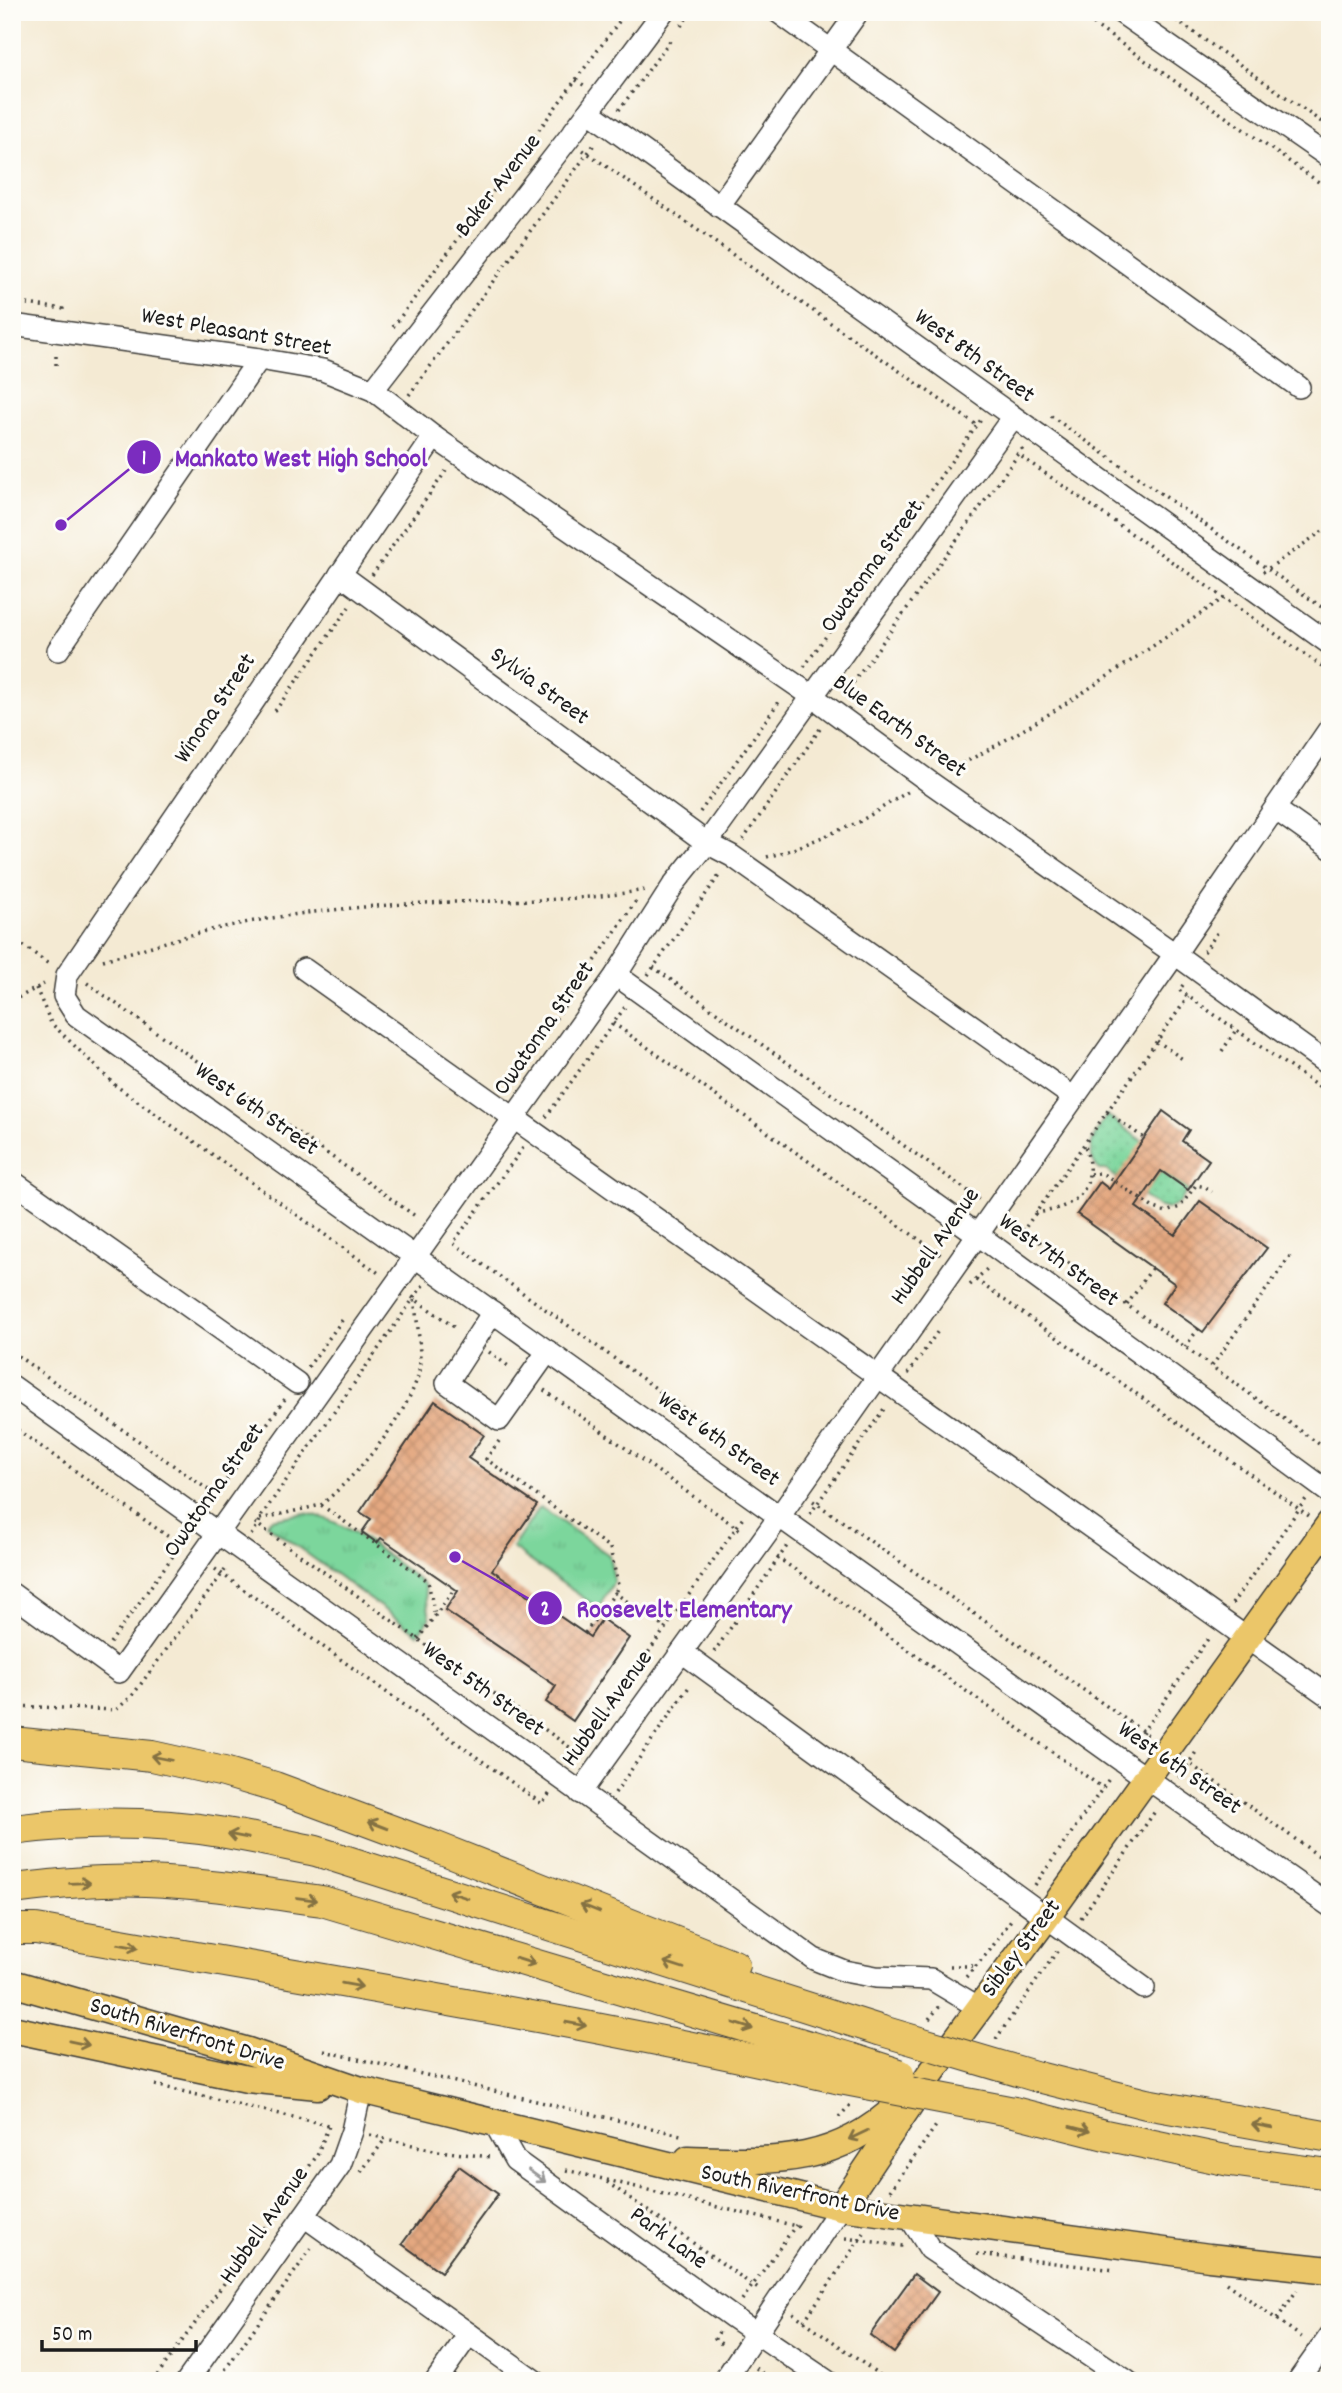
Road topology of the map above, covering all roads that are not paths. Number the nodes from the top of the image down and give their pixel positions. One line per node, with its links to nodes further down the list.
1 (663, 12): 6 (street, Baker Avenue)
2 (778, 12): 5 (street)
3 (858, 12): 5 (street)
4 (1119, 12): 7 (street)
5 (831, 50): 8 (street); 11 (street)
6 (589, 112): 8 (street, West 8th Street); 12 (street, Baker Avenue)
7 (1330, 158)
8 (719, 206): 13 (street, West 8th Street)
9 (12, 325): 10 (street, West Pleasant Street)
10 (259, 359): 12 (street, West Pleasant Street); 17 (street)
11 (1299, 387)
12 (373, 390): 14 (street, West Pleasant Street)
13 (1013, 417): 16 (street, West 8th Street); 18 (street, Owatonna Street)
14 (434, 437): 15 (street, Winona Street); 18 (street, Blue Earth Street)
15 (340, 574): 21 (street, Sylvia Street); 26 (street, Winona Street)
16 (1330, 644)
17 (58, 650)
18 (812, 696): 21 (street, Owatonna Street); 23 (street, Blue Earth Street)
19 (1330, 728): 20 (street, Hubbell Avenue)
20 (1275, 809): 22 (street); 23 (street, Hubbell Avenue)
21 (708, 843): 25 (street, Owatonna Street); 28 (street, Sylvia Street)
22 (1330, 848)
23 (1175, 954): 27 (street, Blue Earth Street); 28 (street, Hubbell Avenue)
24 (304, 969): 29 (street)
25 (616, 975): 29 (street, Owatonna Street); 31 (street, West 7th Street)
26 (76, 1015): 32 (street, West 6th Street)
27 (1330, 1066)
28 (1073, 1097): 31 (street, Hubbell Avenue)
29 (514, 1119): 32 (street, Owatonna Street); 35 (street)
30 (12, 1181): 36 (street)
31 (977, 1234): 35 (street, Hubbell Avenue); 38 (street, West 7th Street)
32 (416, 1256): 33 (street, West 6th Street); 41 (street, Owatonna Street)
33 (493, 1312): 34 (street, West 6th Street); 34 (street)
34 (548, 1351): 39 (street, West 6th Street)
35 (877, 1376): 39 (street, Hubbell Avenue); 43 (street)
36 (296, 1383)
37 (12, 1386): 41 (street, West 5th Street)
38 (1323, 1488)
39 (779, 1517): 44 (street, Hubbell Avenue); 47 (street, West 6th Street)
40 (1330, 1523): 43 (main road, Sibley Street)
41 (218, 1531): 42 (street, Owatonna Street); 48 (street, West 5th Street)
42 (12, 1594)
43 (1248, 1637): 45 (street); 47 (main road, Sibley Street)
44 (681, 1652): 48 (street, Hubbell Avenue); 52 (street)
45 (1330, 1697)
46 (12, 1742): 57 (highway, one-way to 46)
47 (1146, 1778): 51 (street, West 6th Street); 52 (main road, Sibley Street)
48 (580, 1793): 56 (street, West 5th Street)
49 (12, 1830): 57 (highway, one-way to 49)
50 (12, 1889): 60 (highway, one-way to 60)
51 (1330, 1906)
52 (1046, 1918): 55 (street); 56 (main road, Sibley Street)
53 (12, 1929): 60 (highway, one-way to 60)
54 (12, 1983): 61 (main road, South Riverfront Drive)
55 (1144, 1988)
56 (978, 2007): 59 (main road, Sibley Street)
57 (867, 2026): 63 (highway, one-way to 57, bridge)
58 (12, 2029): 61 (main road, South Riverfront Drive, one-way to 61)
59 (929, 2076): 64 (main road, one-way to 64); 66 (main road, Sibley Street)
60 (848, 2079): 65 (highway, one-way to 65, bridge)
61 (361, 2090): 62 (main road, South Riverfront Drive); 68 (street, Hubbell Avenue)
62 (495, 2124): 64 (main road, South Riverfront Drive); 70 (street, Park Lane, one-way to 70)
63 (1330, 2137)
64 (636, 2158): 66 (main road, South Riverfront Drive)
65 (1330, 2175)
66 (841, 2207): 67 (main road, South Riverfront Drive); 70 (street, Sibley Street)
67 (909, 2216): 69 (main road, South Riverfront Drive); 78 (street)
68 (313, 2222): 71 (street); 73 (street, Hubbell Avenue)
69 (1330, 2270)
70 (758, 2332): 76 (street, Sibley Street); 77 (street, Park Lane)
71 (469, 2334): 74 (street); 75 (street)
72 (1325, 2343): 79 (street)
73 (187, 2381)
74 (436, 2381)
75 (535, 2381)
76 (724, 2381)
77 (827, 2381)
78 (1127, 2381)
79 (1298, 2381)

